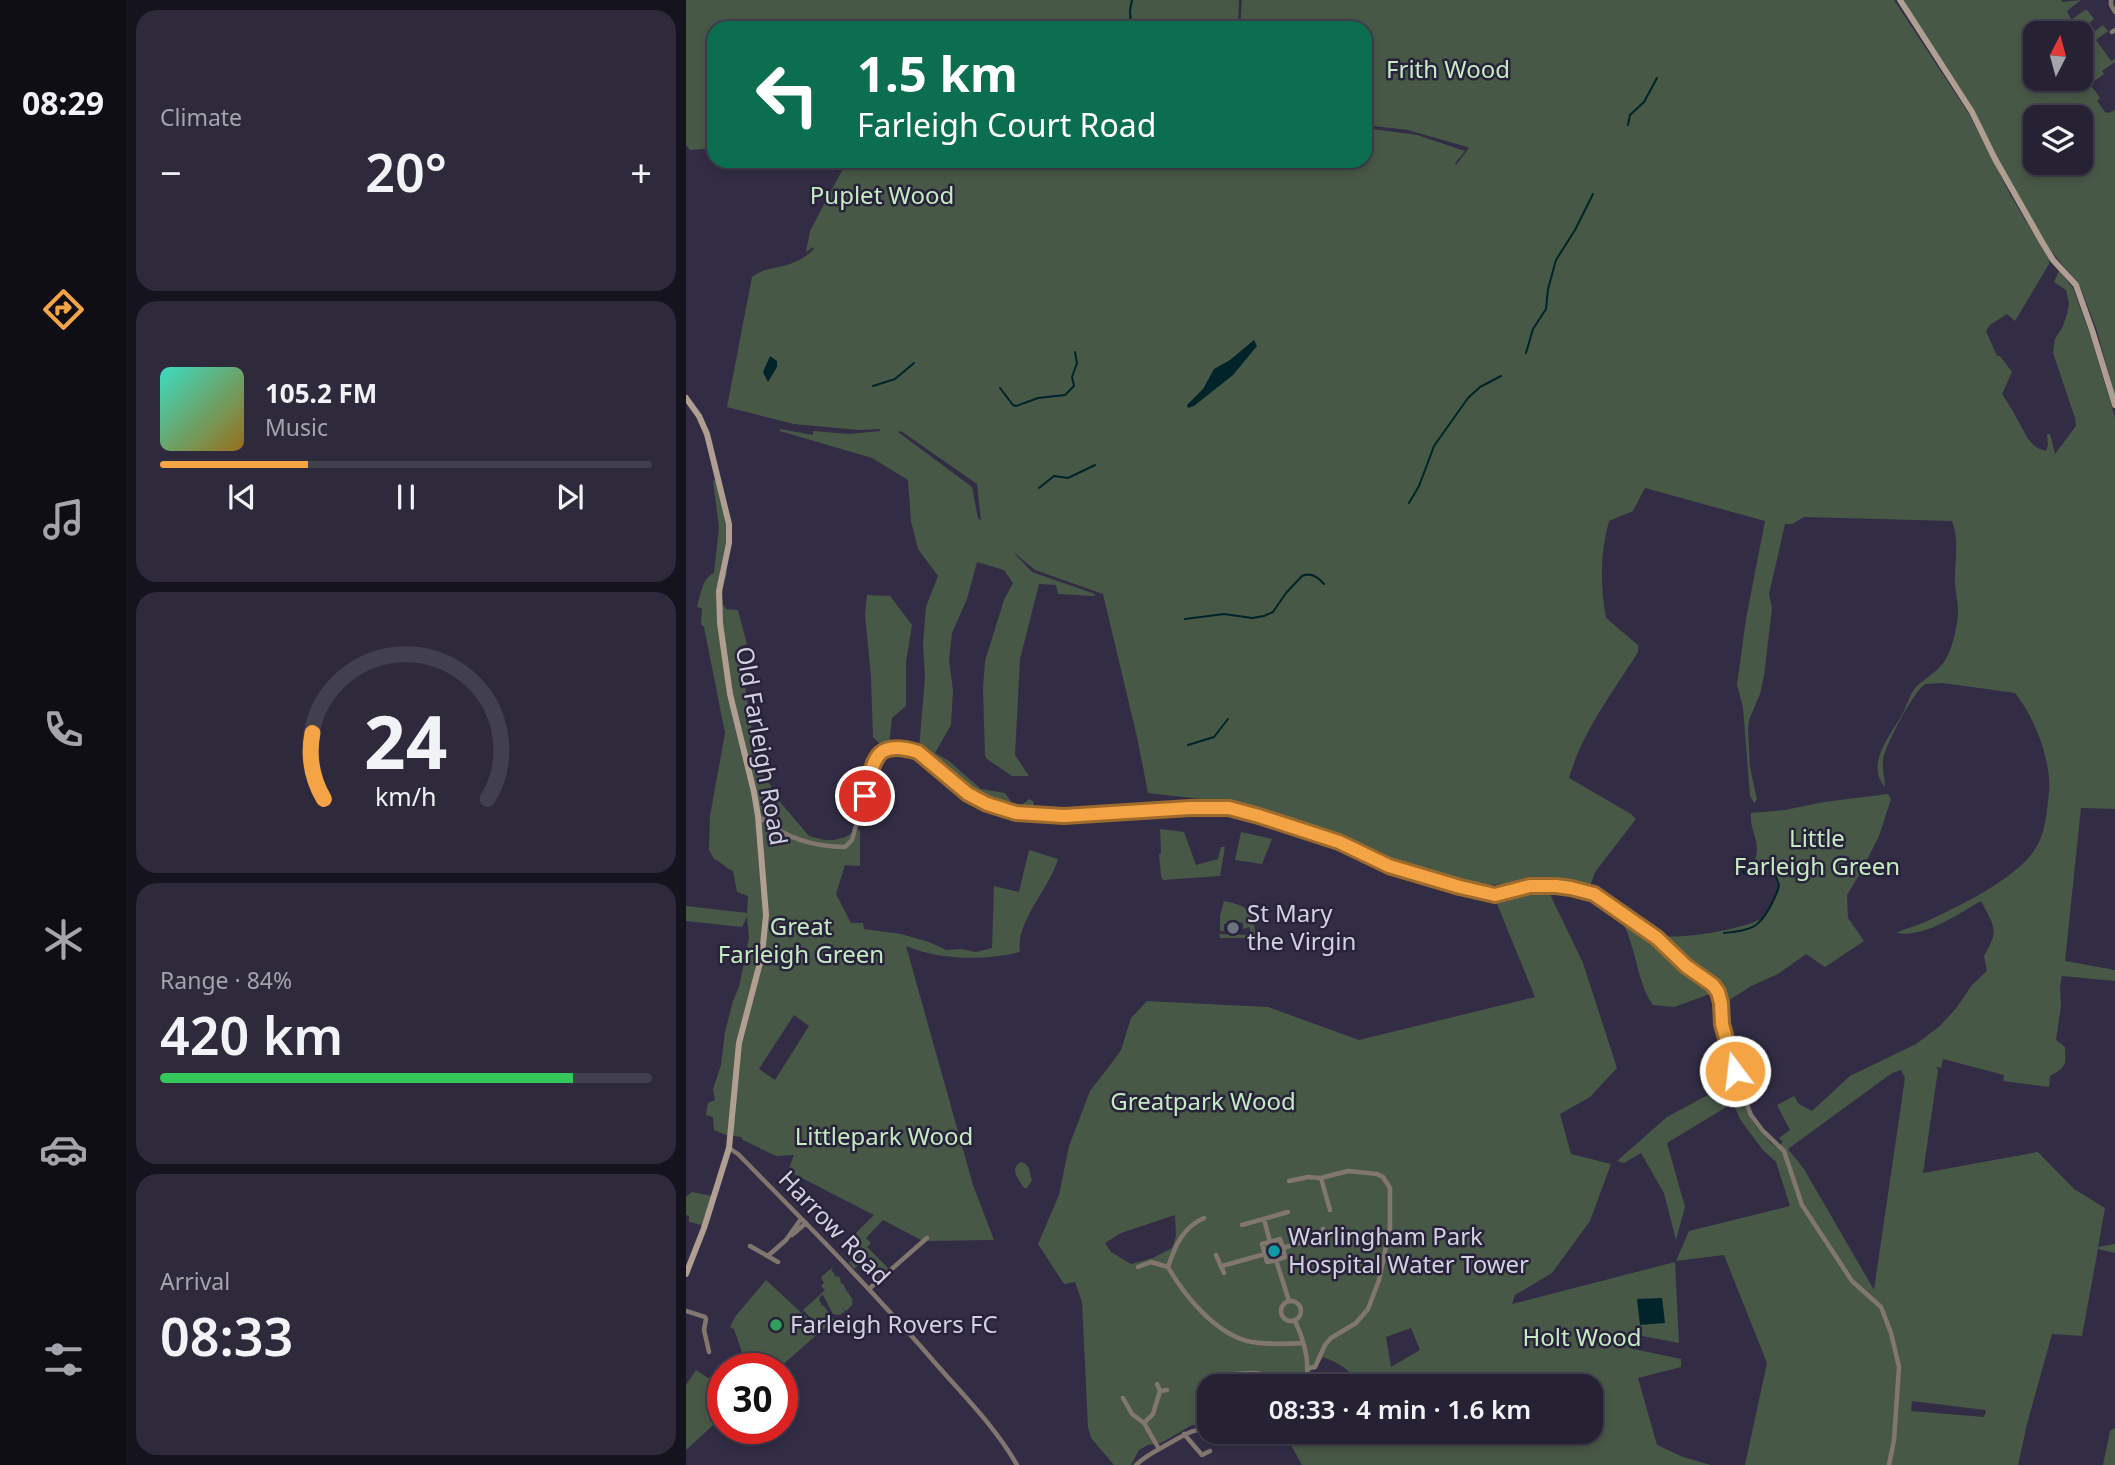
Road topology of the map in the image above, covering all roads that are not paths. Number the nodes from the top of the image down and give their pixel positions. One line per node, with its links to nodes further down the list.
1 (1900, 0): 5 (street)
2 (2111, 0): 3 (street)
3 (2115, 12)
4 (686, 398): 6 (street, Old Farleigh Road)
5 (2115, 405)
6 (758, 816): 7 (street); 8 (street, Old Farleigh Road)
7 (768, 824): 8 (street); 54 (street)
8 (760, 831): 9 (street, Old Farleigh Road)
9 (729, 1148): 16 (street, Harrow Road); 32 (street, Old Farleigh Road)
10 (1321, 1178): 11 (street); 12 (street); 39 (street)
11 (1289, 1181)
12 (1330, 1210)
13 (1288, 1212): 15 (street)
14 (1204, 1218): 30 (street)
15 (1264, 1219): 17 (street); 19 (street)
16 (804, 1221): 24 (street); 33 (street, Harrow Road)
17 (1242, 1225)
18 (927, 1238): 33 (street)
19 (1270, 1242): 22 (street); 23 (street)
20 (1327, 1242): 22 (street)
21 (750, 1246): 24 (street)
22 (1283, 1248): 26 (street)
23 (1265, 1254): 26 (street); 28 (street)
24 (769, 1255): 27 (street)
25 (1216, 1255): 28 (street)
26 (1276, 1260): 34 (street)
27 (778, 1262)
28 (1222, 1266): 31 (street)
29 (1139, 1267): 30 (street)
30 (1168, 1267): 37 (street)
31 (1224, 1273)
32 (686, 1274)
33 (870, 1288): 52 (street, Harrow Road)
34 (1289, 1301): 36 (street); 36 (street)
35 (686, 1311): 38 (street)
36 (1295, 1321): 37 (street)
37 (1303, 1343): 39 (street)
38 (709, 1352)
39 (1307, 1368): 42 (street)
40 (1243, 1374): 41 (street)
41 (1265, 1374)
42 (1306, 1374)
43 (1157, 1384): 45 (street)
44 (1167, 1390): 45 (street)
45 (1160, 1391): 47 (street)
46 (1123, 1398): 47 (street)
47 (1144, 1423): 50 (street)
48 (1197, 1429): 49 (street)
49 (1184, 1434): 50 (street); 51 (street)
50 (1159, 1449): 53 (street)
51 (1210, 1451)
52 (1017, 1465)
53 (1136, 1465)
54 (1889, 1465)

